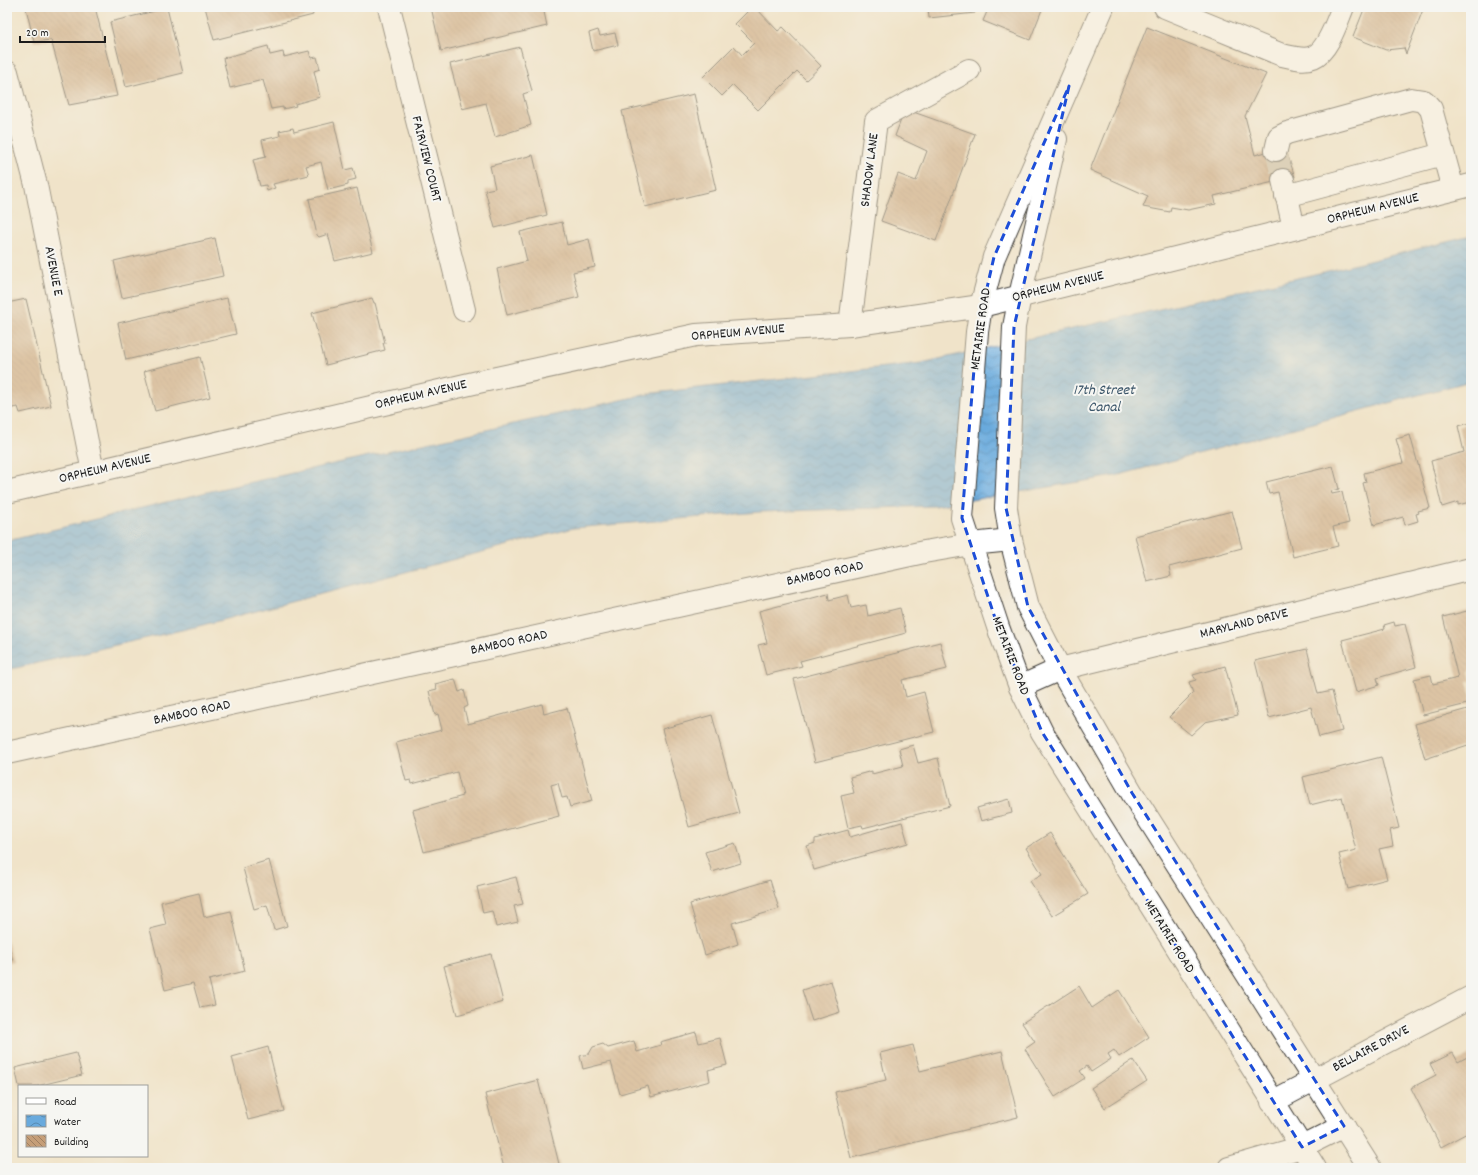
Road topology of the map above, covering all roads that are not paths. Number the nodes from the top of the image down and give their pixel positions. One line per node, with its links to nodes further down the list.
1 (388, 7): 14 (street, FAIRVIEW COURT)
2 (1103, 7): 7 (street, METAIRIE ROAD)
3 (1165, 7): 4 (street)
4 (1343, 7)
5 (969, 70): 15 (street, SHADOW LANE)
6 (7, 72): 16 (street, AVENUE E)
7 (1069, 86): 12 (street, METAIRIE ROAD); 13 (street, METAIRIE ROAD)
8 (1276, 150): 9 (street)
9 (1443, 154): 10 (street); 11 (street)
10 (1462, 187): 11 (street, ORPHEUM AVENUE)
11 (1294, 228): 12 (street, ORPHEUM AVENUE)
12 (1020, 296): 13 (street, ORPHEUM AVENUE); 18 (street, METAIRIE ROAD)
13 (981, 306): 15 (street, ORPHEUM AVENUE); 19 (street, METAIRIE ROAD)
14 (464, 310)
15 (850, 325): 16 (street, ORPHEUM AVENUE)
16 (93, 472): 17 (street, ORPHEUM AVENUE)
17 (7, 492)
18 (1011, 540): 19 (street, BAMBOO ROAD); 21 (street, METAIRIE ROAD)
19 (971, 544): 22 (street, METAIRIE ROAD); 23 (street, BAMBOO ROAD)
20 (1471, 569): 21 (street, MARYLAND DRIVE)
21 (1060, 669): 22 (street, MARYLAND DRIVE); 25 (street, METAIRIE ROAD)
22 (1020, 687): 26 (street, METAIRIE ROAD)
23 (7, 753)
24 (1471, 998): 25 (street, BELLAIRE DRIVE)
25 (1313, 1080): 26 (street, BELLAIRE DRIVE); 27 (street, METAIRIE ROAD)
26 (1272, 1102): 28 (street, METAIRIE ROAD)
27 (1344, 1126): 28 (street); 31 (street, METAIRIE ROAD)
28 (1302, 1148): 29 (street); 30 (street, METAIRIE ROAD)
29 (1229, 1168)
30 (1315, 1168)
31 (1370, 1168)

